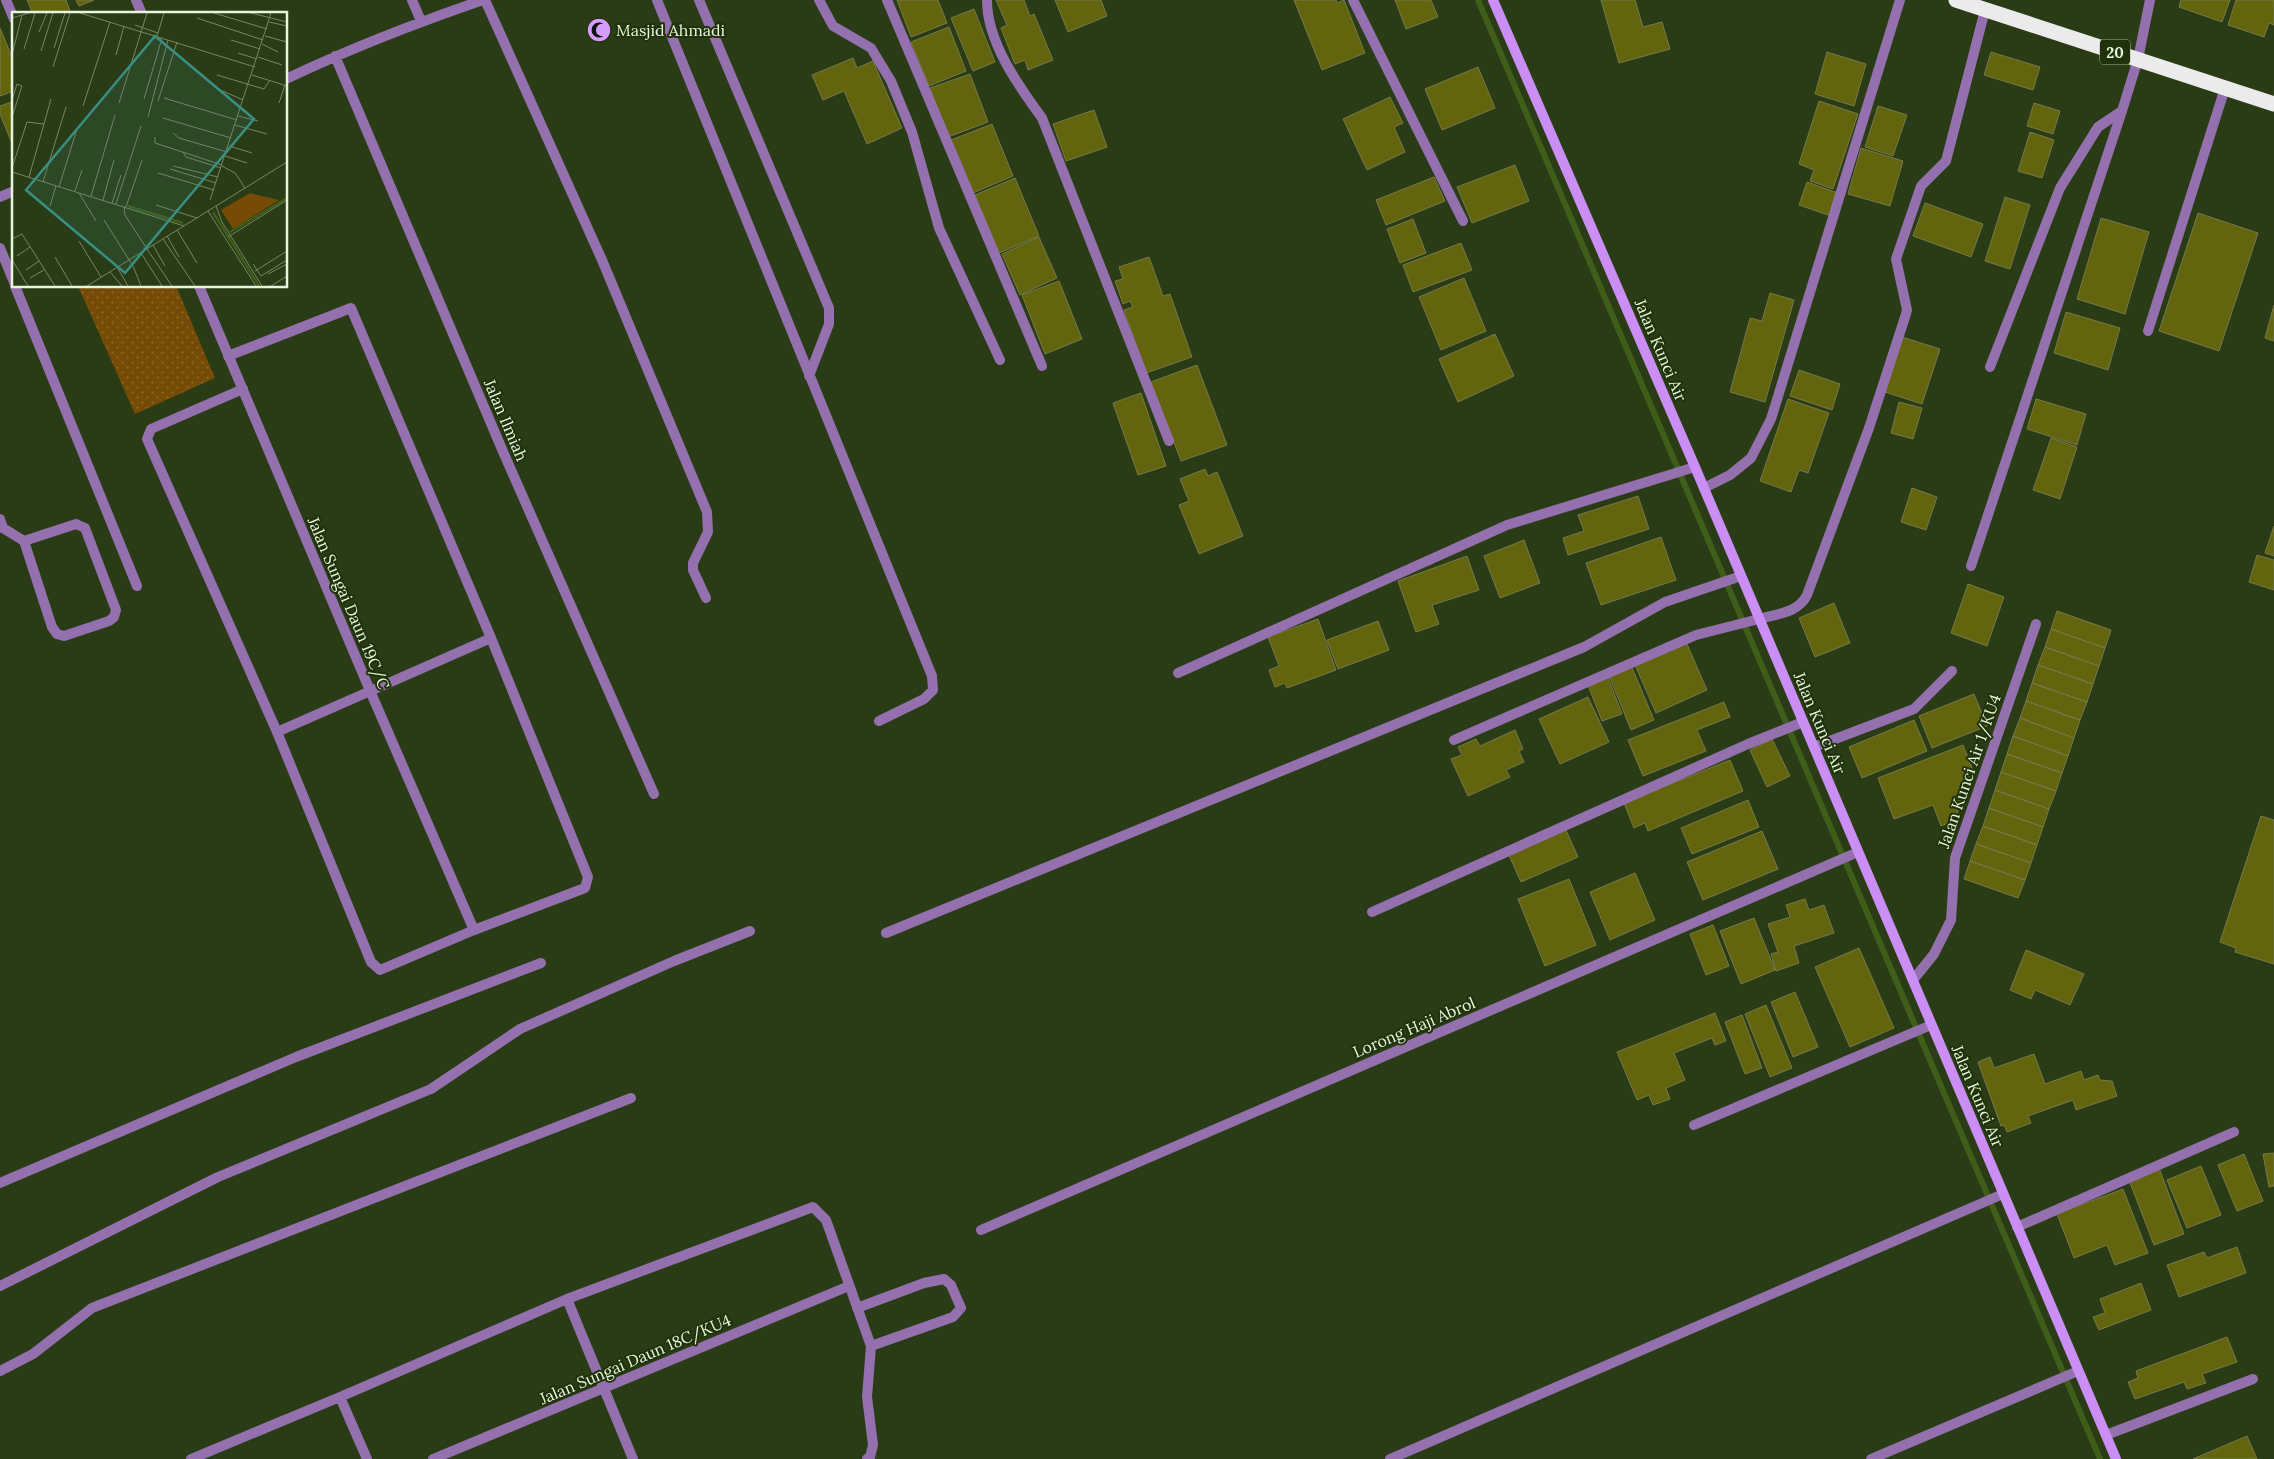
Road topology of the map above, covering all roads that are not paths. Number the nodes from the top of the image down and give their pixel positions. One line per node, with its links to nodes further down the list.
1 (6, 0): 17 (street)
2 (136, 0): 16 (street)
3 (412, 0): 18 (street)
4 (484, 0): 18 (street); 47 (street)
5 (657, 0): 37 (street)
6 (699, 0): 37 (street)
7 (819, 0): 34 (street)
8 (887, 0): 35 (street)
9 (987, 0): 39 (street)
10 (1354, 0): 27 (street)
11 (1493, 0): 40 (street, Jalan Kunci Air)
12 (1900, 0): 41 (street)
13 (1956, 0): 14 (highway, 20)
14 (1986, 5): 20 (highway, 20); 48 (street)
15 (2149, 9): 20 (street)
16 (141, 12)
17 (12, 14)
18 (421, 21): 19 (street)
19 (335, 56): 21 (street); 59 (street, Jalan Ilmiah)
20 (2138, 59): 22 (highway, 20); 24 (street)
21 (288, 78)
22 (2225, 88): 23 (highway, 20); 32 (street)
23 (2274, 104)
24 (2122, 111): 36 (street); 44 (street)
25 (12, 192): 26 (street)
26 (0, 197)
27 (1463, 221)
28 (0, 248): 29 (street)
29 (12, 277)
30 (17, 288): 46 (street)
31 (200, 288): 33 (street, Jalan Sungai Daun 19C/C)
32 (2148, 331)
33 (228, 356): 38 (street, Jalan Sungai Daun 19C/C); 50 (street)
34 (1000, 360)
35 (1042, 366)
36 (1990, 367)
37 (809, 376): 54 (street)
38 (243, 389): 53 (street, Jalan Sungai Daun 19C/C); 56 (street)
39 (1169, 441)
40 (1691, 468): 41 (street, Jalan Kunci Air); 52 (street)
41 (1704, 488): 45 (street, Jalan Kunci Air)
42 (1, 524): 43 (street)
43 (24, 541): 43 (street)
44 (1971, 566)
45 (1738, 578): 48 (street, Jalan Kunci Air); 64 (street)
46 (137, 586)
47 (706, 598)
48 (1756, 620): 55 (street, Jalan Kunci Air); 57 (street)
49 (2036, 624): 66 (street, Jalan Kunci Air 1/KU4)
50 (491, 638): 53 (street); 62 (street)
51 (1952, 671): 58 (street)
52 (1178, 673)
53 (371, 693): 56 (street); 62 (street, Jalan Sungai Daun 19C/C)
54 (879, 721)
55 (1800, 724): 58 (street, Jalan Kunci Air); 61 (street)
56 (277, 732): 62 (street)
57 (1454, 740)
58 (1814, 747): 60 (street, Jalan Kunci Air)
59 (654, 794)
60 (1855, 853): 66 (street, Jalan Kunci Air); 74 (street, Lorong Haji Abrol)
61 (1372, 912)
62 (474, 930)
63 (750, 931): 75 (street)
64 (886, 933)
65 (541, 963): 71 (street)
66 (1913, 980): 67 (street, Jalan Kunci Air)
67 (1928, 1026): 69 (street); 72 (street, Jalan Kunci Air)
68 (632, 1098): 80 (street)
69 (1694, 1125)
70 (2234, 1132): 73 (street)
71 (0, 1183)
72 (2000, 1195): 73 (street, Jalan Kunci Air); 91 (street)
73 (2017, 1227): 81 (street, Jalan Kunci Air)
74 (981, 1230)
75 (0, 1286)
76 (849, 1286): 77 (street); 78 (street); 83 (street, Jalan Sungai Daun 18C/KU4)
77 (567, 1299): 83 (street); 84 (street)
78 (857, 1308): 79 (street); 79 (street)
79 (871, 1346): 90 (street)
80 (0, 1371)
81 (2076, 1373): 85 (street, Jalan Kunci Air); 92 (street)
82 (2253, 1379): 85 (street)
83 (603, 1388): 88 (street, Jalan Sungai Daun 18C/KU4); 89 (street)
84 (340, 1397): 86 (street); 87 (street)
85 (2106, 1435): 93 (street, Jalan Kunci Air)
86 (191, 1459)
87 (367, 1459)
88 (433, 1459)
89 (633, 1459)
90 (867, 1459)
91 (1390, 1459)
92 (1871, 1459)
93 (2116, 1459)

